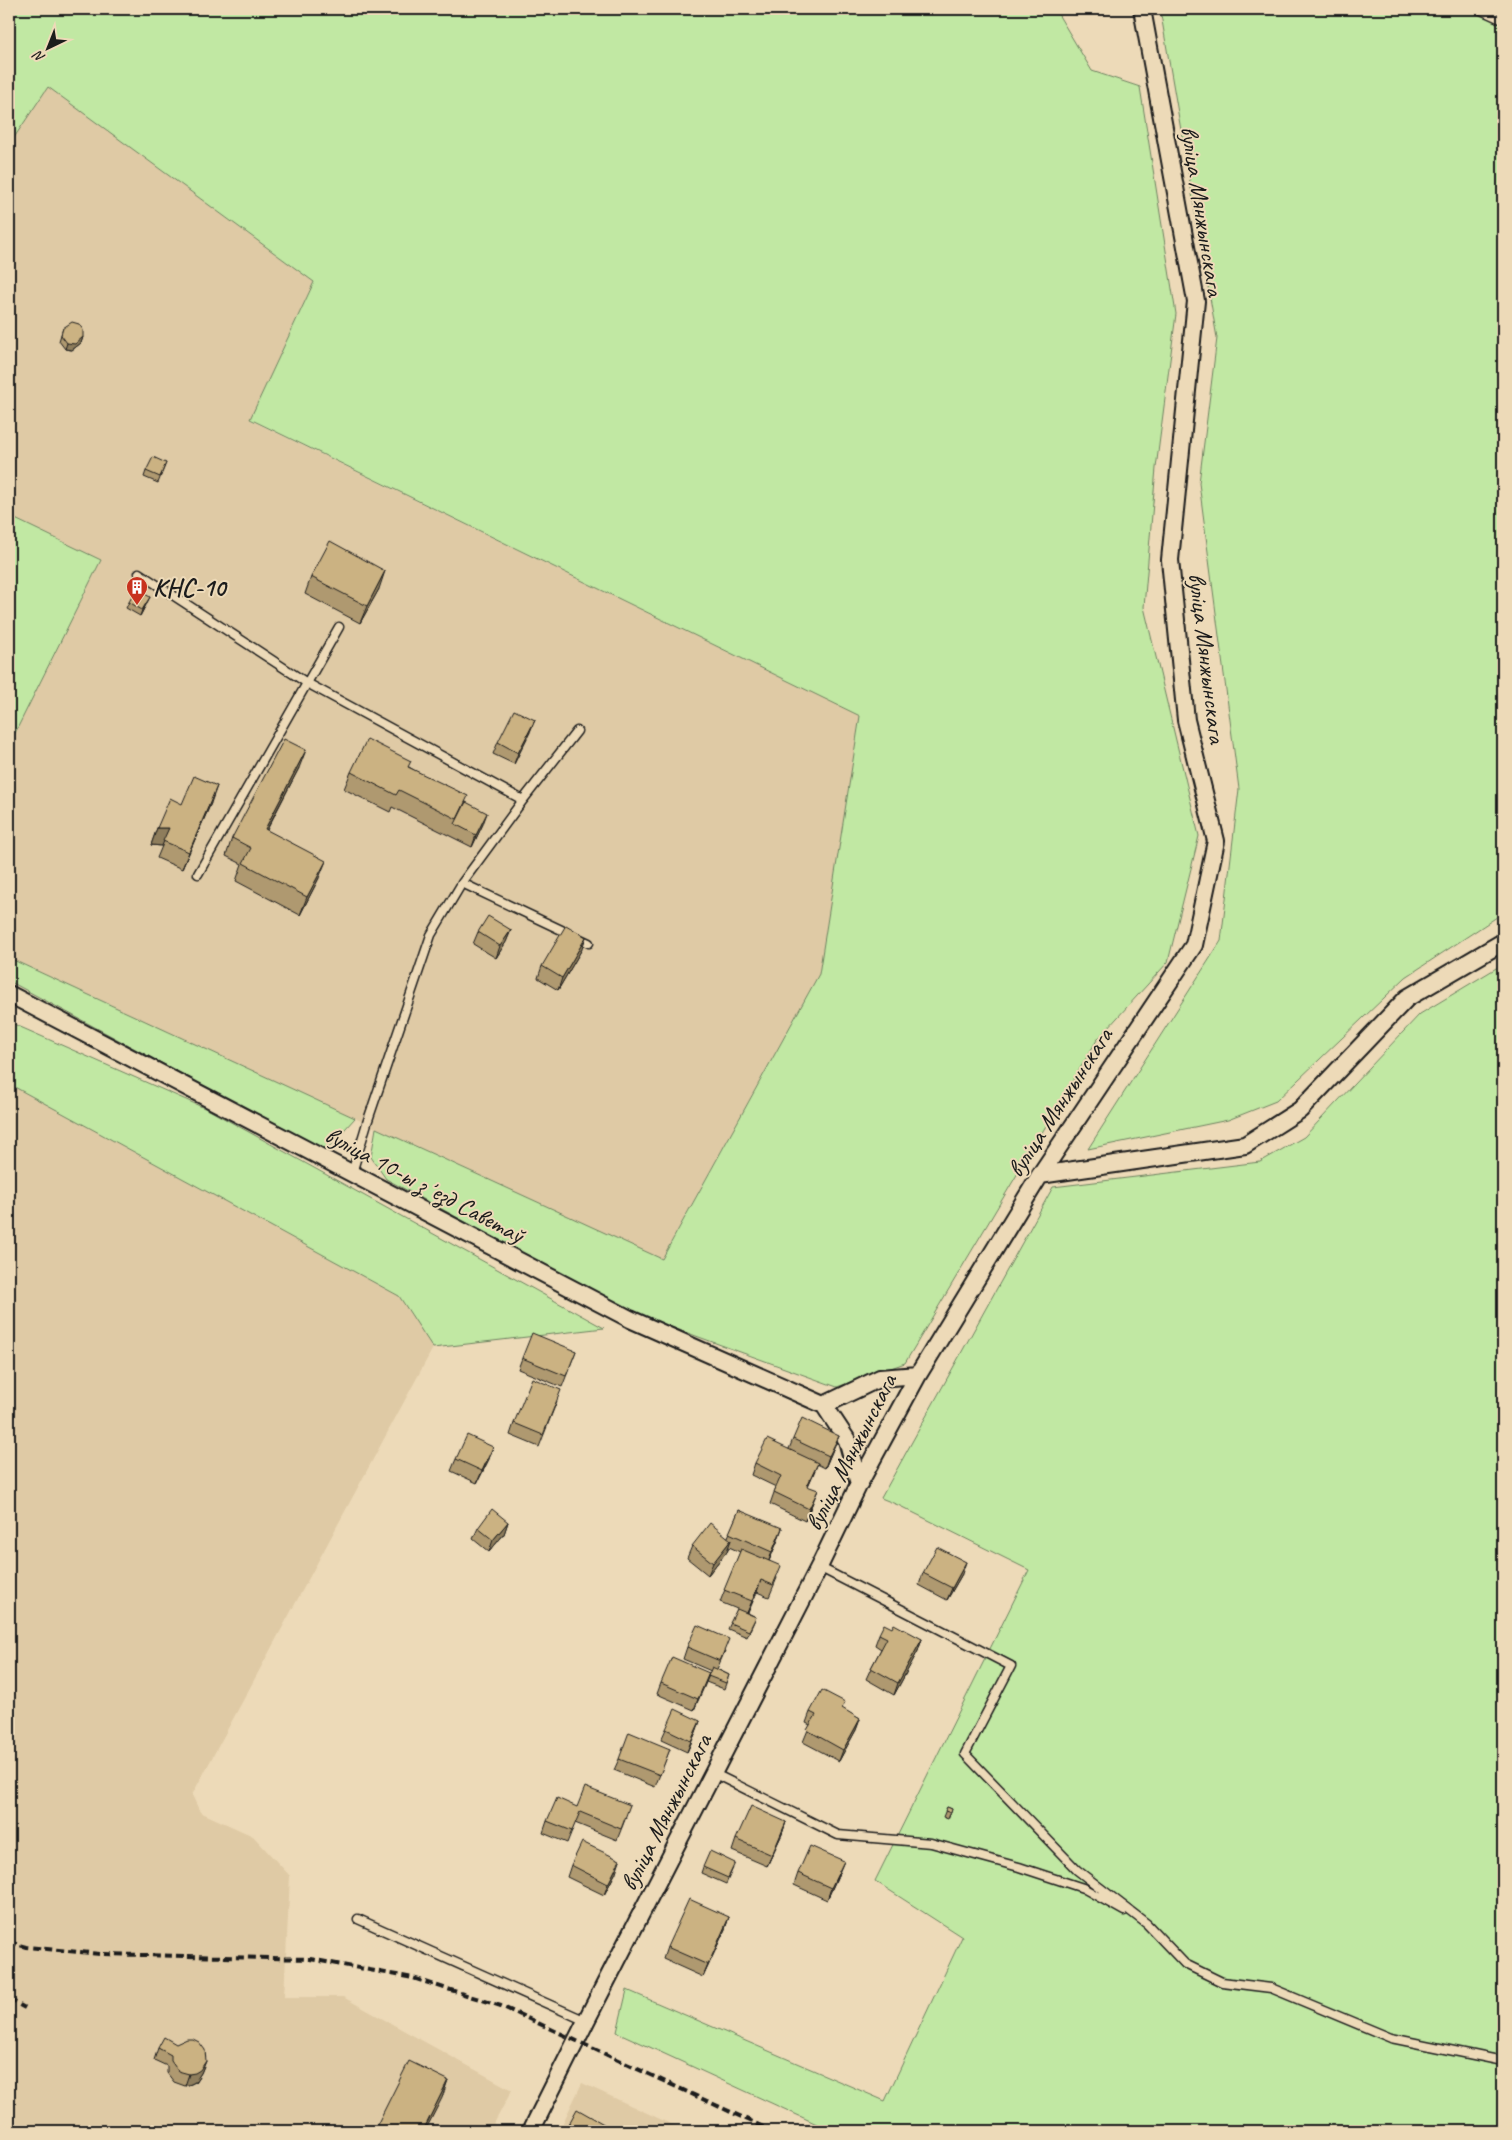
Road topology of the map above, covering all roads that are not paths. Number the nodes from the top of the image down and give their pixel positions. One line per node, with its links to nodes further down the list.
1 (1142, 9): 15 (street, вуліца Мянжынскага)
2 (1478, 9): 3 (lane)
3 (1503, 20)
4 (139, 573): 6 (lane)
5 (339, 627): 6 (lane)
6 (307, 683): 8 (lane); 9 (lane)
7 (577, 731): 8 (lane)
8 (523, 800): 10 (lane)
9 (198, 874)
10 (462, 883): 12 (lane); 14 (lane)
11 (1503, 942): 15 (street)
12 (589, 943)
13 (9, 994): 14 (street, вуліца 10-ы зʼезд Саветаў)
14 (352, 1173): 17 (street, вуліца 10-ы зʼезд Саветаў)
15 (1040, 1175): 16 (street, вуліца Мянжынскага)
16 (918, 1375): 17 (street); 18 (street, вуліца Мянжынскага)
17 (824, 1405): 18 (street)
18 (859, 1484): 19 (street, вуліца Мянжынскага)
19 (819, 1567): 20 (street, вуліца Мянжынскага); 22 (lane)
20 (713, 1773): 22 (lane); 23 (street, вуліца Мянжынскага)
21 (358, 1919): 23 (lane)
22 (1147, 1924): 24 (lane)
23 (586, 2021): 25 (street, вуліца Мянжынскага)
24 (1503, 2061)
25 (532, 2131)

